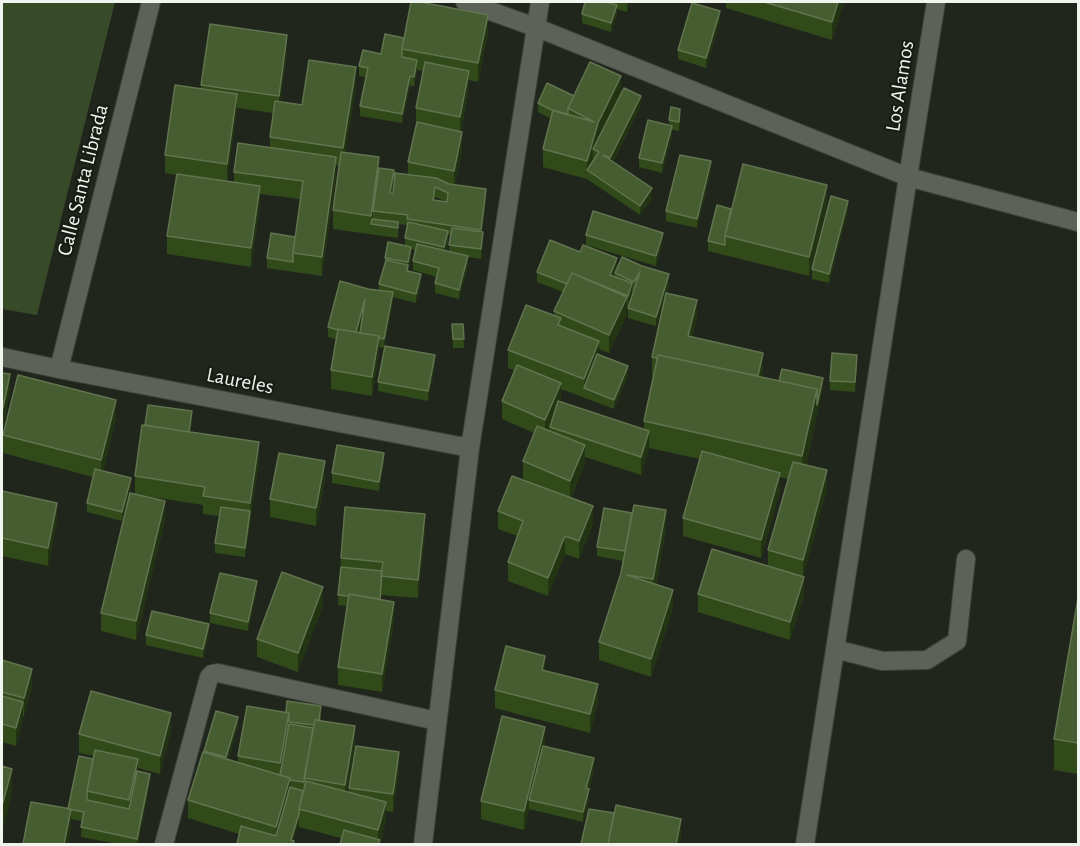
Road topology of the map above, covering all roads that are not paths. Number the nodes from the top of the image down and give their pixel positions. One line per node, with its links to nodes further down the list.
1 (151, 2): 9 (street, Calle Santa Librada)
2 (465, 2): 5 (street)
3 (540, 2): 5 (street)
4 (936, 2): 6 (street, Los Alamos)
5 (535, 27): 6 (street); 10 (street)
6 (908, 177): 7 (street); 12 (street, Los Alamos)
7 (1078, 222)
8 (2, 357): 9 (street, Laureles)
9 (59, 369): 10 (street, Laureles)
10 (470, 448): 13 (street)
11 (966, 559): 12 (street)
12 (835, 649): 16 (street, Los Alamos)
13 (438, 721): 14 (street); 15 (street)
14 (164, 844)
15 (423, 844)
16 (805, 844)

